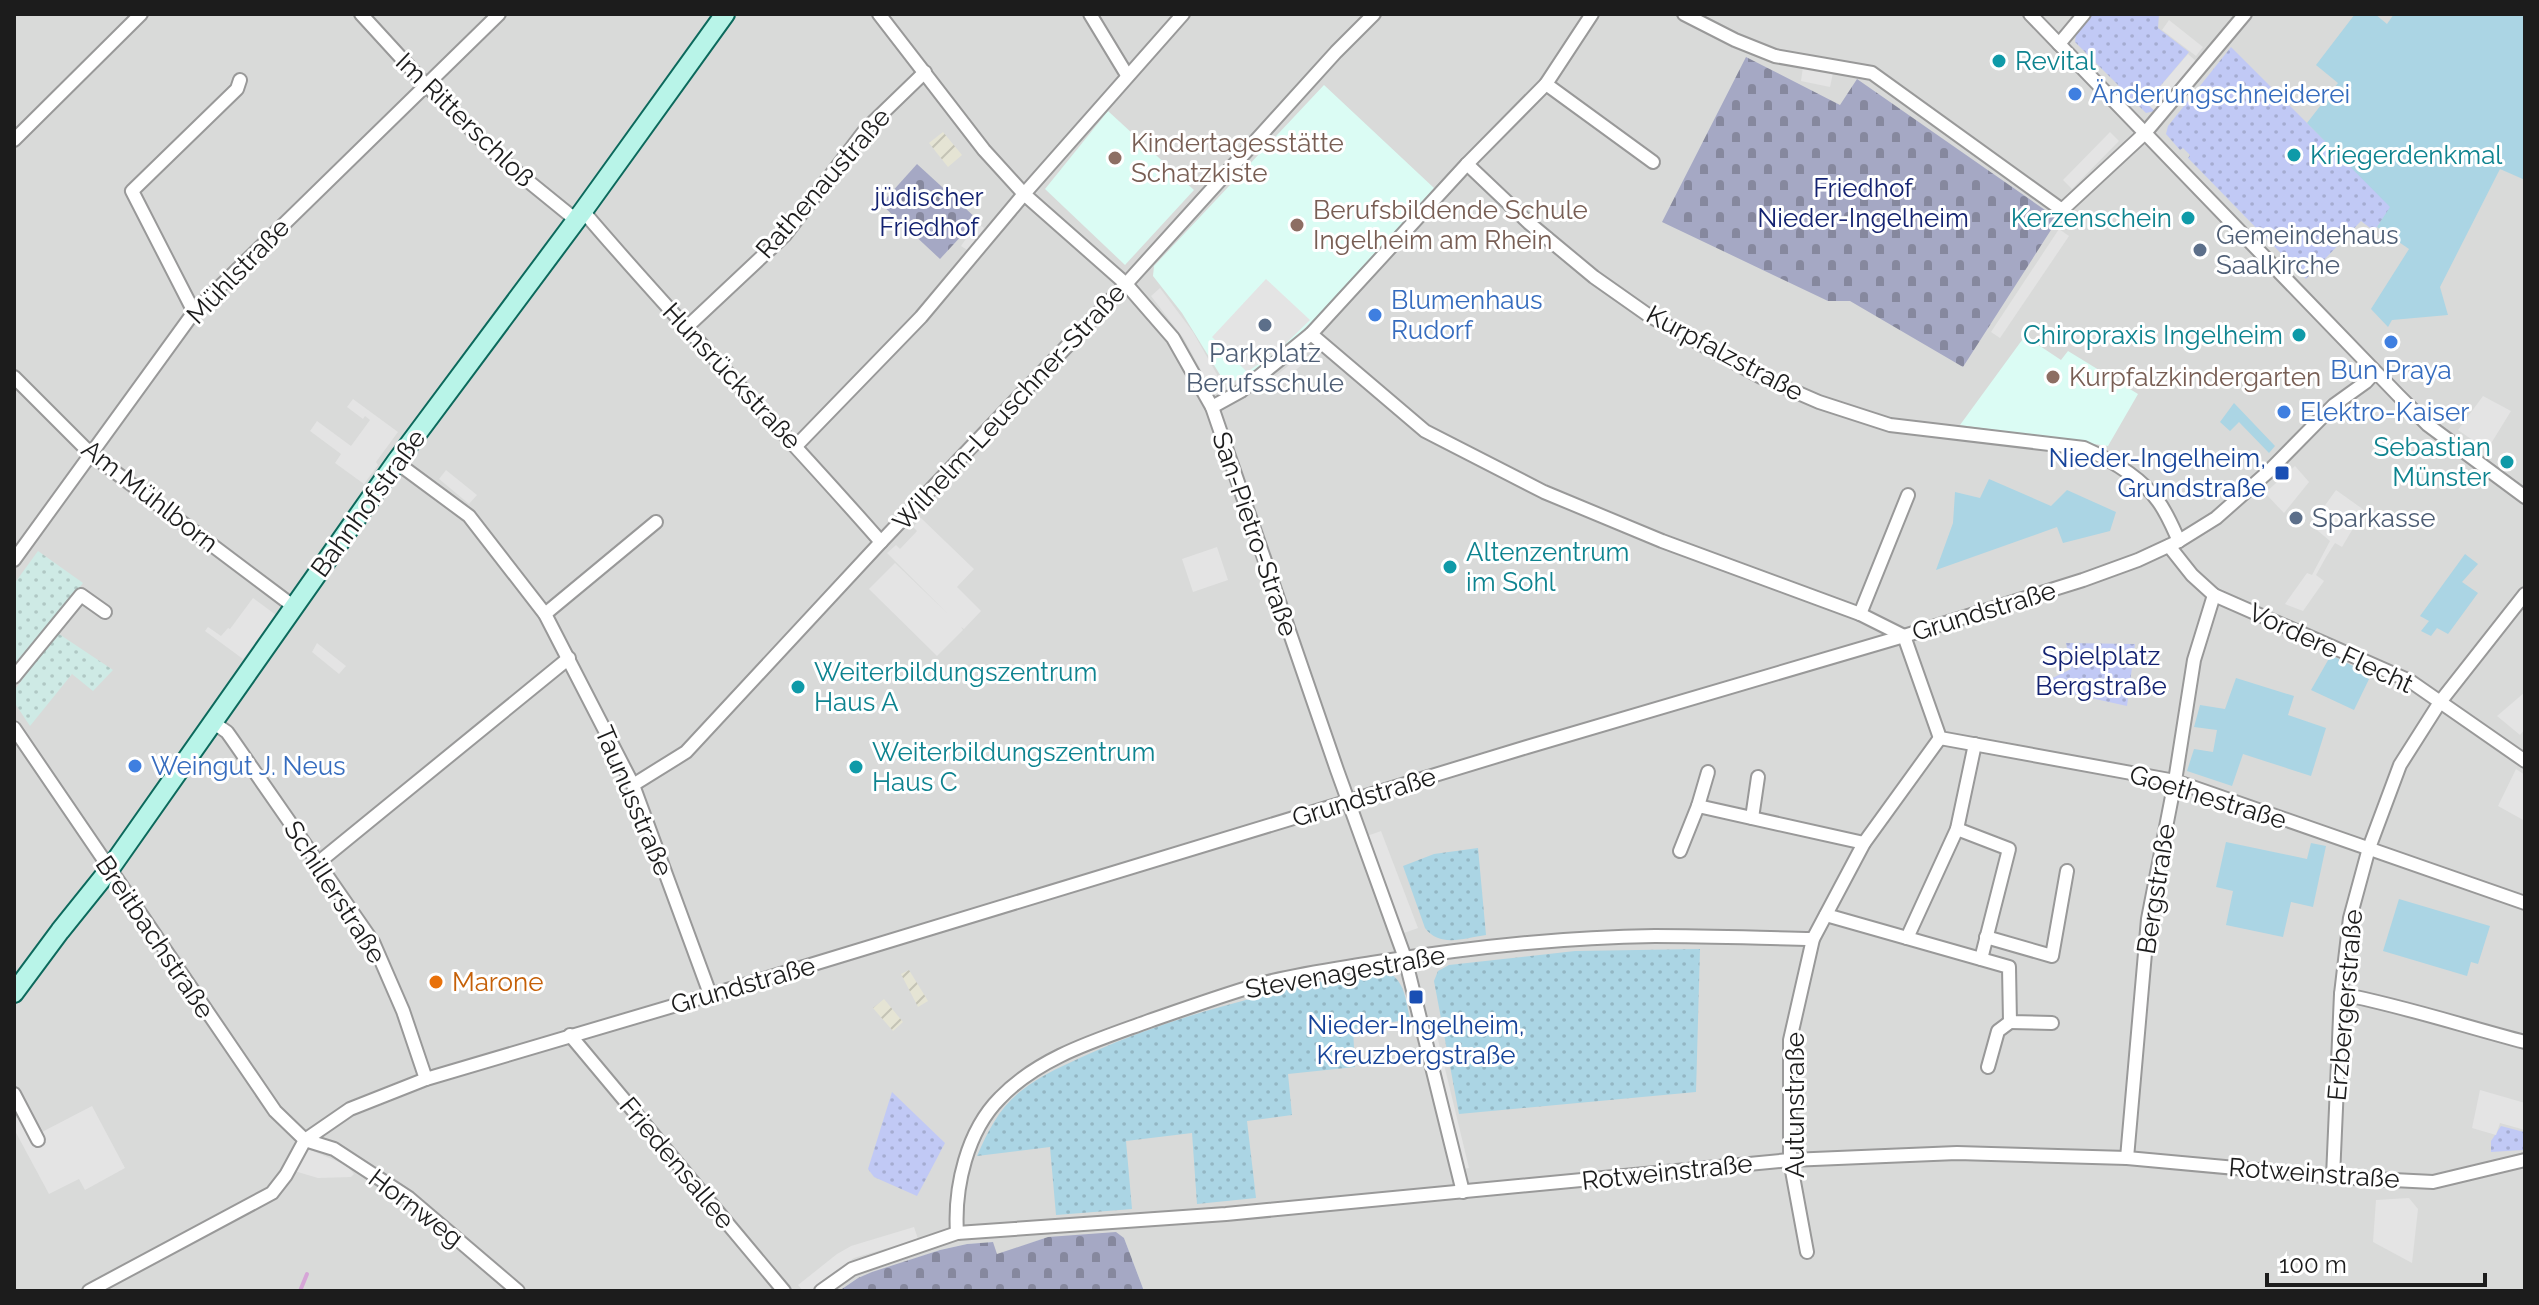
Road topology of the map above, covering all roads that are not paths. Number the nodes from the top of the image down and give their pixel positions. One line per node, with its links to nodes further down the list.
1 (361, 14): 19 (street, Im Ritterschloß)
2 (499, 14): 19 (street, Mühlstraße)
3 (725, 14): 25 (street, Bahnhofstraße)
4 (879, 14): 15 (street, San-Pietro-Straße)
5 (1090, 14): 16 (street)
6 (1183, 14): 16 (street)
7 (1374, 14): 26 (street, Wilhelm-Leuschner-Straße)
8 (1592, 14): 18 (street)
9 (1684, 14): 21 (street)
10 (2030, 14): 14 (street)
11 (2084, 14): 14 (street)
12 (2245, 14): 21 (street)
13 (133, 17): 20 (street)
14 (2059, 44): 21 (street)
15 (925, 72): 24 (street, San-Pietro-Straße); 28 (street, Rathenaustraße)
16 (1127, 75): 24 (street)
17 (240, 80): 27 (street)
18 (1546, 84): 22 (street); 23 (street)
19 (426, 85): 25 (street, Im Ritterschloß); 27 (street, Mühlstraße)
20 (16, 133)
21 (2145, 133): 30 (street)
22 (1653, 162)
23 (1467, 164): 29 (street); 40 (street, Kurpfalzstraße)
24 (1024, 194): 26 (street, San-Pietro-Straße); 33 (street)
25 (579, 215): 28 (street, Hunsrückstraße); 35 (street, Bahnhofstraße)
26 (1126, 284): 32 (street, San-Pietro-Straße); 39 (street, Wilhelm-Leuschner-Straße)
27 (194, 312): 34 (street, Mühlstraße)
28 (687, 327): 33 (street, Hunsrückstraße)
29 (1311, 334): 32 (street); 47 (street)
30 (2375, 372): 37 (street); 40 (street, Grundstraße)
31 (14, 377): 34 (street, Am Mühlborn)
32 (1212, 407): 61 (street, San-Pietro-Straße)
33 (796, 446): 39 (street, Hunsrückstraße)
34 (91, 454): 41 (street, Mühlstraße); 44 (street, Am Mühlborn)
35 (396, 462): 44 (street, Bahnhofstraße); 46 (street, Taunusstraße)
36 (1908, 495): 47 (street)
37 (2525, 497)
38 (656, 522): 46 (street)
39 (881, 542): 60 (street, Wilhelm-Leuschner-Straße)
40 (2174, 544): 43 (street); 48 (street, Grundstraße)
41 (14, 560)
42 (2525, 594): 51 (street, Erzbergerstraße)
43 (2214, 595): 51 (street, Vordere Flecht); 59 (street, Bergstraße)
44 (293, 606): 52 (street, Bahnhofstraße)
45 (105, 612): 50 (street)
46 (545, 614): 49 (street, Taunusstraße)
47 (1860, 614): 48 (street)
48 (1904, 636): 54 (street); 61 (street, Grundstraße)
49 (569, 658): 60 (street, Taunusstraße); 68 (street)
50 (14, 677)
51 (2440, 702): 56 (street, Vordere Flecht); 66 (street, Erzbergerstraße)
52 (214, 723): 68 (street, Schillerstraße); 69 (street, Bahnhofstraße)
53 (14, 728): 69 (street, Breitbachstraße)
54 (1940, 738): 55 (street, Goethestraße); 65 (street, Autunstraße)
55 (1975, 744): 59 (street, Goethestraße); 64 (street)
56 (2525, 761)
57 (1708, 772): 62 (street)
58 (1758, 777): 63 (street)
59 (2175, 781): 66 (street, Goethestraße); 90 (street, Bergstraße)
60 (633, 785): 79 (street, Taunusstraße)
61 (1349, 803): 76 (street, San-Pietro-Straße); 79 (street, Grundstraße)
62 (1698, 806): 63 (street); 67 (street)
63 (1752, 818): 65 (street)
64 (1957, 829): 73 (street); 74 (street)
65 (1864, 843): 72 (street, Autunstraße)
66 (2369, 848): 71 (street, Goethestraße); 80 (street, Erzbergerstraße)
67 (1680, 851)
68 (319, 862): 86 (street, Schillerstraße)
69 (109, 870): 78 (street, Bahnhofstraße); 89 (street, Breitbachstraße)
70 (2067, 871): 73 (street)
71 (2525, 903)
72 (1826, 915): 74 (street); 75 (street, Autunstraße)
73 (1986, 937): 77 (street)
74 (1907, 938): 77 (street)
75 (1813, 939): 76 (street, Stevenagestraße); 91 (street, Autunstraße)
76 (1405, 958): 94 (street, San-Pietro-Straße); 95 (street, Stevenagestraße)
77 (1981, 959): 81 (street)
78 (14, 993)
79 (710, 994): 83 (street, Grundstraße)
80 (2341, 994): 84 (street); 93 (street, Erzbergerstraße)
81 (2010, 1022): 82 (street); 85 (street)
82 (2052, 1023)
83 (570, 1035): 86 (street, Grundstraße); 99 (street, Friedensallee)
84 (2525, 1042)
85 (1988, 1067)
86 (426, 1079): 89 (street, Grundstraße)
87 (14, 1094): 88 (street)
88 (38, 1140)
89 (305, 1140): 97 (street); 98 (street, Hornweg)
90 (2127, 1158): 91 (street, Rotweinstraße); 93 (street, Rotweinstraße)
91 (1790, 1160): 94 (street, Rotweinstraße); 96 (street, Autunstraße)
92 (2525, 1160): 93 (street, Rotweinstraße)
93 (2333, 1177)
94 (1463, 1192): 95 (street, Rotweinstraße)
95 (957, 1233): 100 (street, Rotweinstraße)
96 (1807, 1252)
97 (89, 1291)
98 (518, 1291)
99 (784, 1291)
100 (821, 1291)

